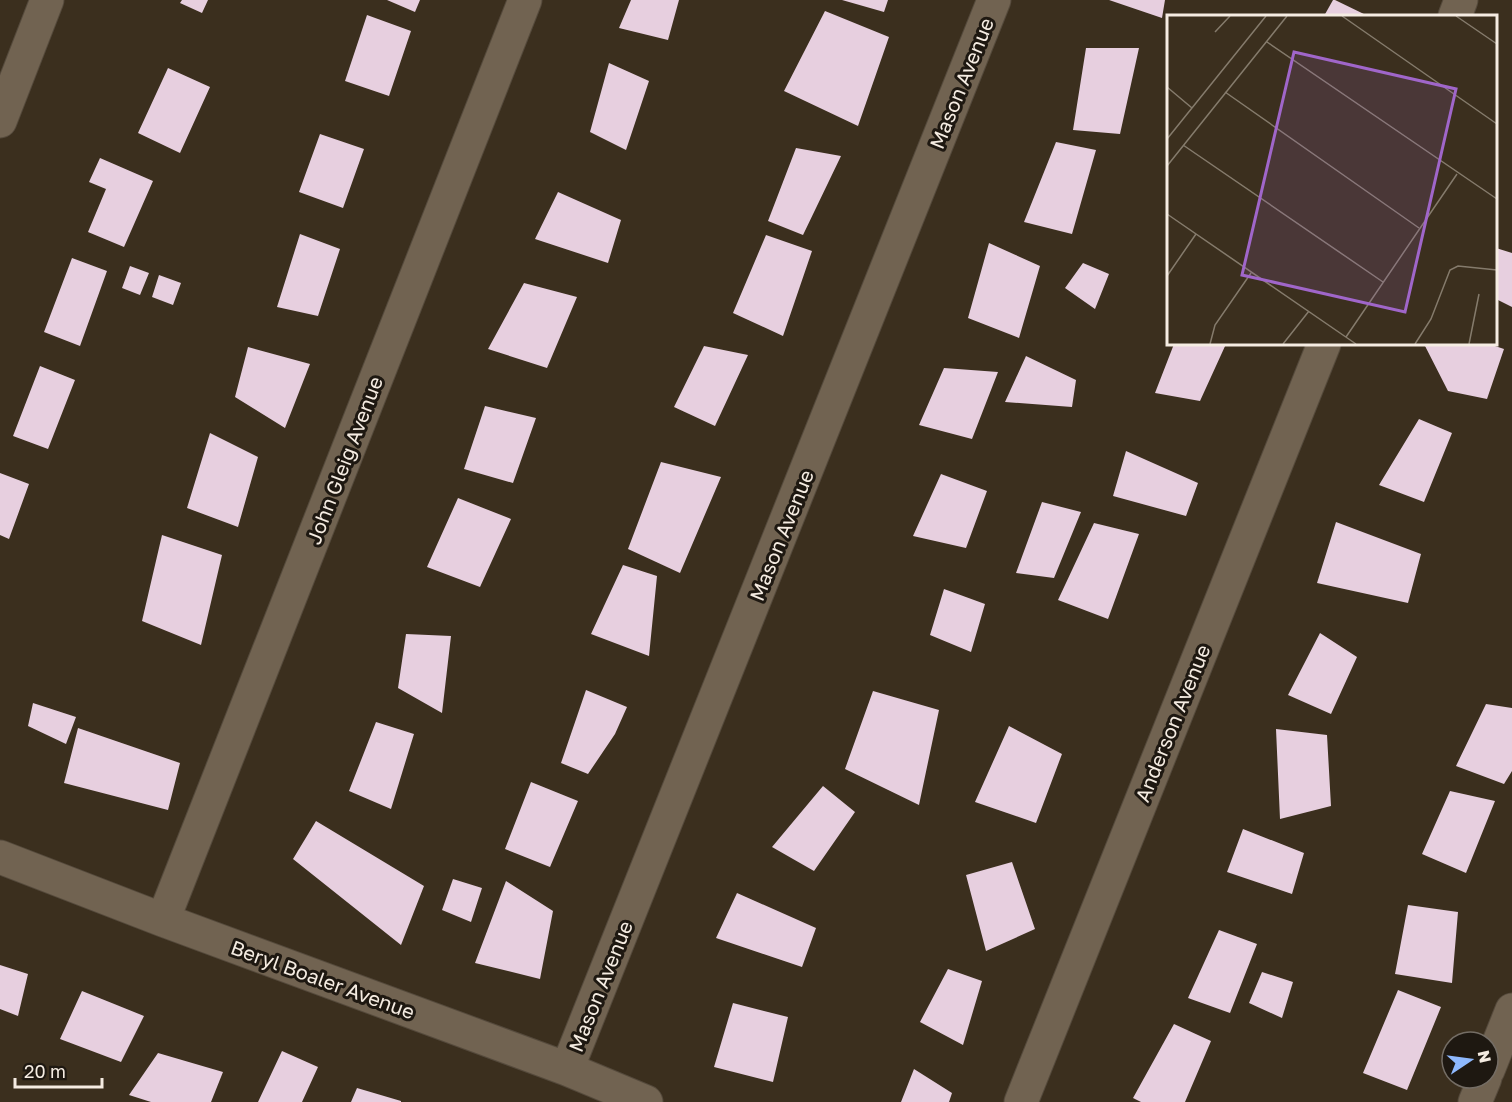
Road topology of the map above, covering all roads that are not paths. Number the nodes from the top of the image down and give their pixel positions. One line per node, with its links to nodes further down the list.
1 (47, 0): 6 (street)
2 (525, 0): 10 (street, John Gleig Avenue)
3 (994, 0): 13 (street, Mason Avenue)
4 (1461, 0): 5 (street)
5 (1455, 15)
6 (13, 47): 7 (street)
7 (0, 121)
8 (1324, 345): 15 (street, Anderson Avenue)
9 (0, 857): 10 (street, Beryl Boaler Avenue)
10 (163, 920): 13 (street, Beryl Boaler Avenue)
11 (1512, 1011): 12 (street)
12 (1500, 1040)
13 (567, 1069): 14 (street, Beryl Boaler Avenue)
14 (646, 1102)
15 (1021, 1102)

